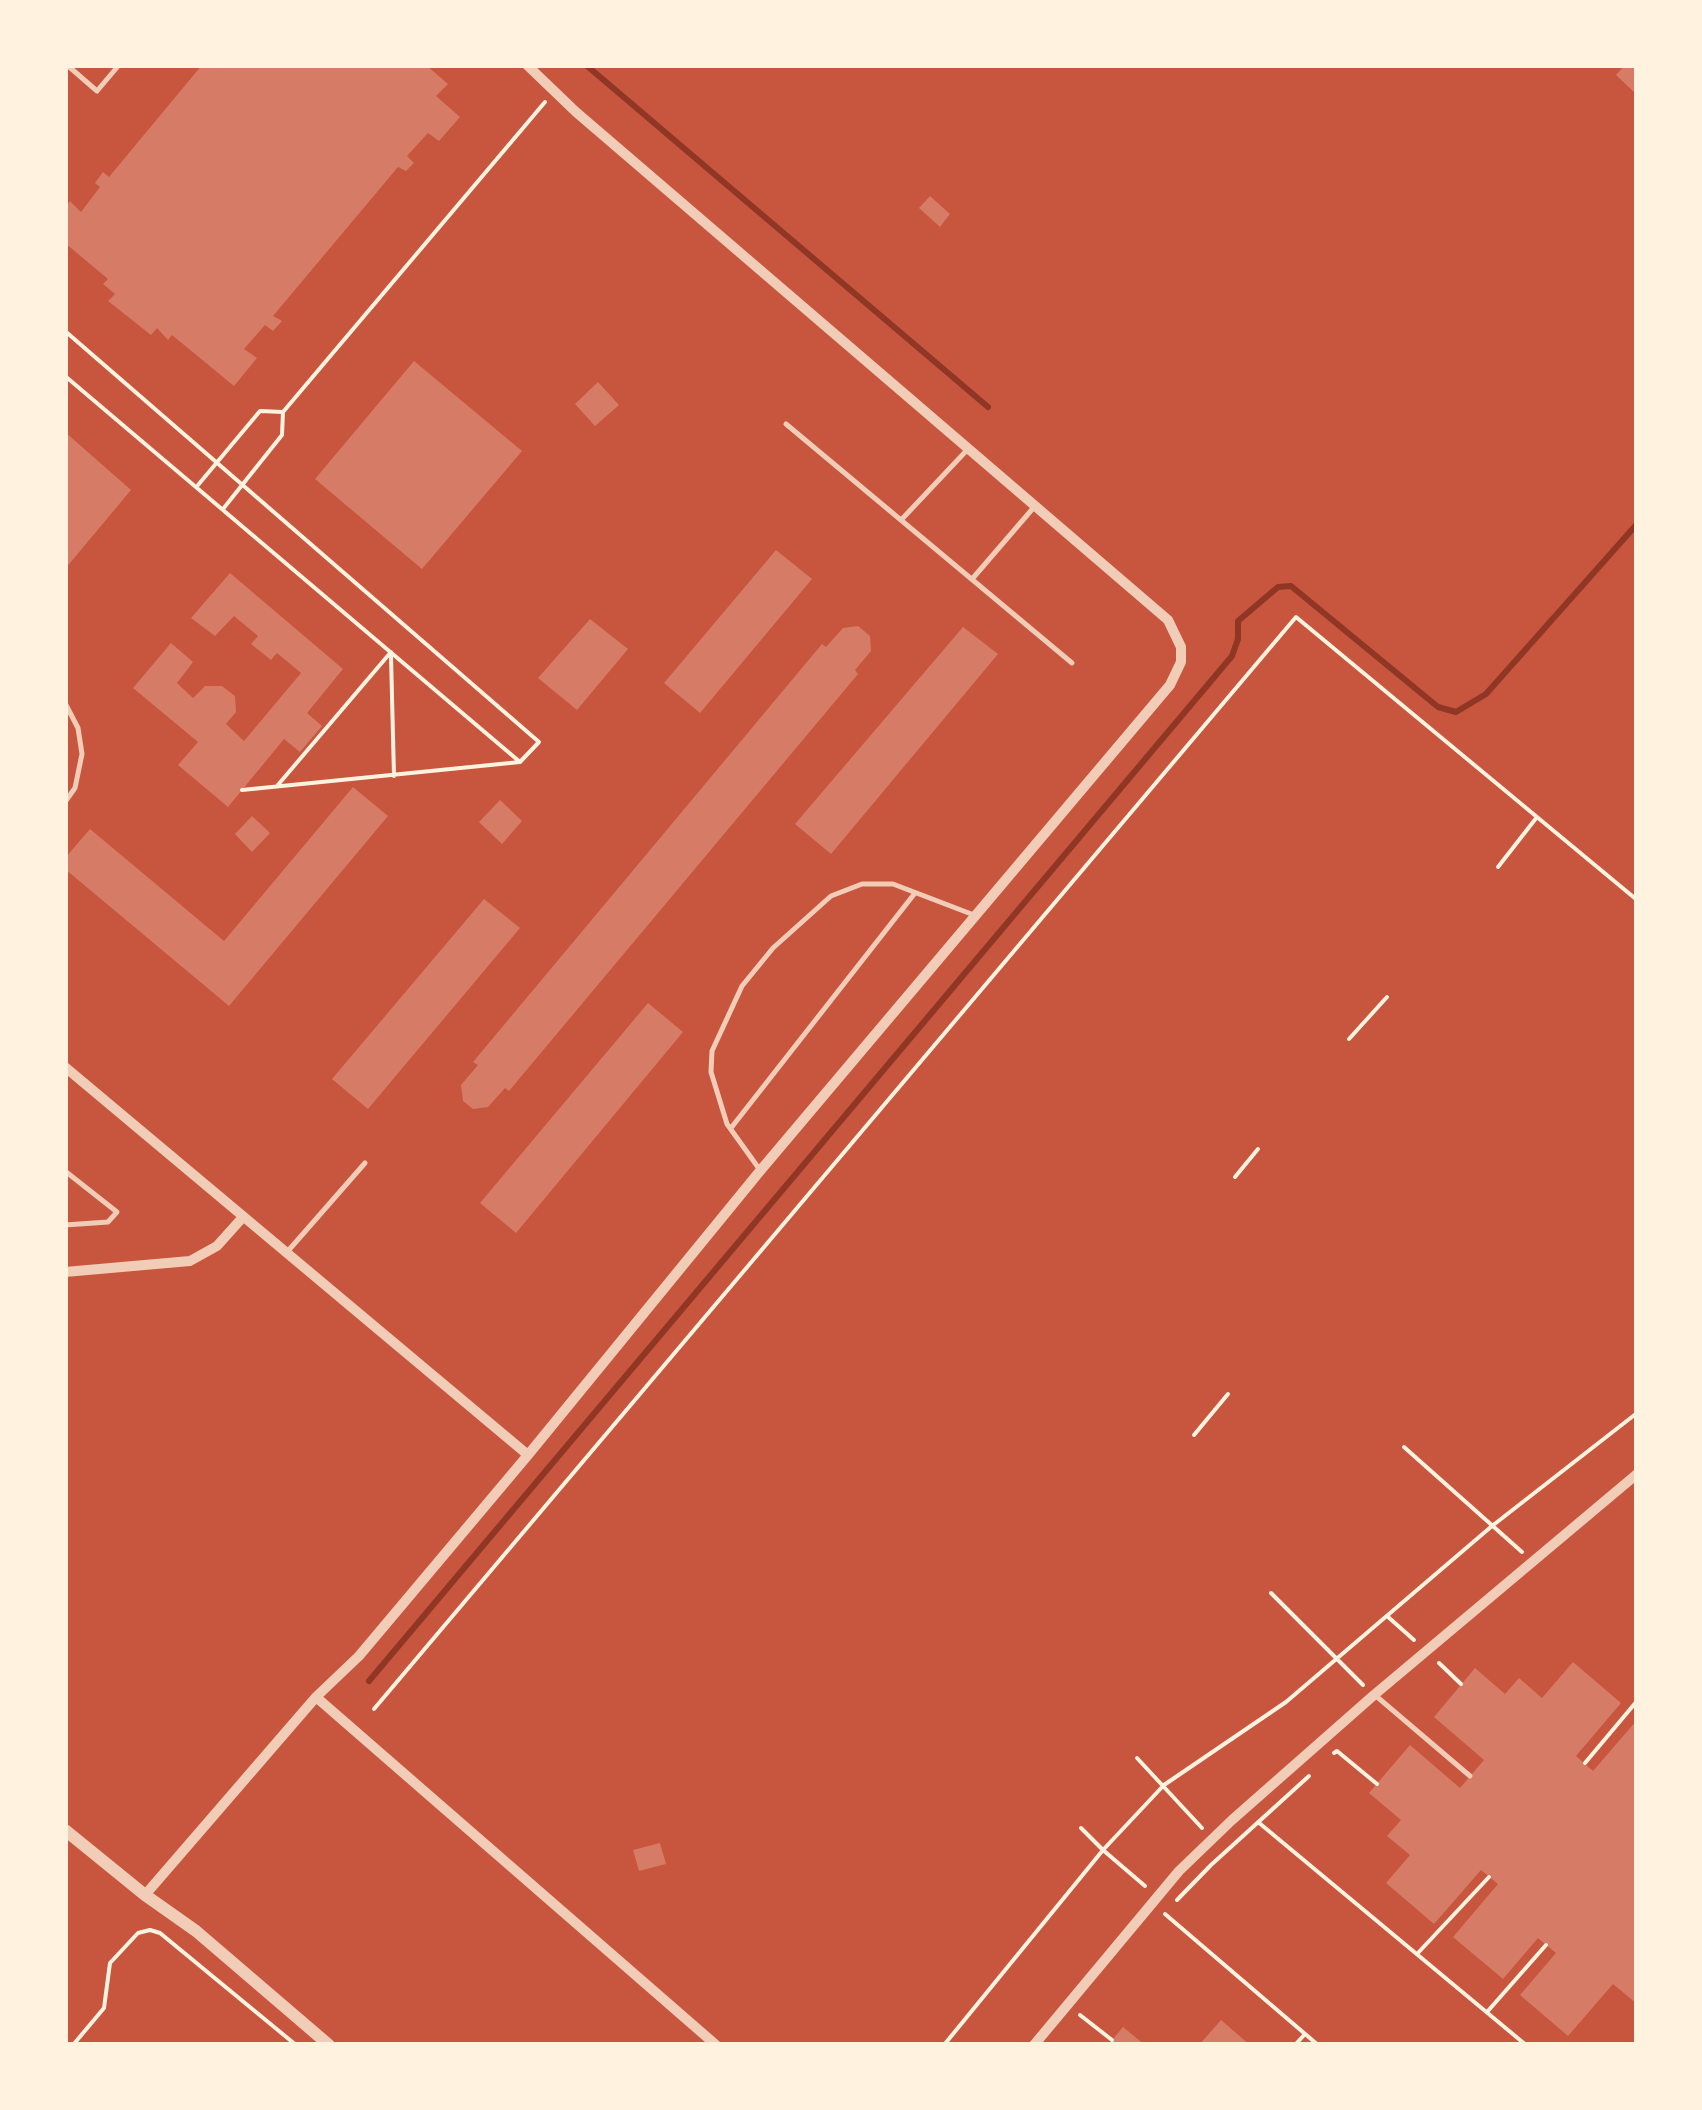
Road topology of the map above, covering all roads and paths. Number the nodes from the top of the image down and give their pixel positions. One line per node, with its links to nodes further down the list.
1 (67, 65): 2 (lane)
2 (119, 65)
3 (527, 65): 4 (street)
4 (554, 91): 7 (path); 9 (street)
5 (65, 330): 10 (path)
6 (65, 376): 12 (path)
7 (284, 412): 10 (path); 11 (path)
8 (786, 424): 15 (lane)
9 (968, 449): 13 (street); 15 (lane)
10 (218, 463): 11 (path); 12 (path)
11 (244, 486): 14 (path); 20 (path)
12 (196, 487): 14 (path)
13 (1035, 506): 16 (lane); 29 (street)
14 (223, 509): 17 (path)
15 (902, 519): 16 (lane)
16 (972, 578): 18 (lane)
17 (391, 652): 20 (path); 21 (path); 22 (path)
18 (1072, 663)
19 (65, 703): 24 (lane)
20 (520, 762): 21 (path)
21 (394, 776): 22 (path)
22 (277, 787): 23 (path)
23 (242, 790)
24 (65, 802)
25 (1537, 817): 26 (path); 28 (path); 58 (path)
26 (1498, 867)
27 (916, 893): 29 (lane); 33 (lane); 33 (lane)
28 (1637, 900)
29 (974, 915): 37 (street)
30 (1387, 997): 31 (path)
31 (1350, 1039)
32 (65, 1067): 39 (street)
33 (731, 1128): 37 (lane)
34 (1258, 1149): 38 (path)
35 (365, 1163): 41 (lane)
36 (65, 1171): 40 (lane)
37 (760, 1171): 49 (street)
38 (1235, 1176)
39 (243, 1217): 41 (street); 42 (street)
40 (65, 1226)
41 (285, 1254): 49 (street)
42 (65, 1272)
43 (1228, 1394): 47 (path)
44 (1637, 1413): 45 (path)
45 (1628, 1420): 46 (path); 51 (path)
46 (1637, 1429)
47 (1194, 1435)
48 (1404, 1447): 51 (path)
49 (528, 1455): 56 (street)
50 (1637, 1474): 52 (street)
51 (1492, 1526): 52 (path); 54 (path)
52 (1534, 1561): 55 (street)
53 (1271, 1594): 54 (path)
54 (1336, 1660): 55 (path); 65 (path)
55 (1374, 1694): 63 (lane); 69 (street)
56 (316, 1697): 72 (street); 83 (street)
57 (1637, 1701): 61 (path)
58 (374, 1709)
59 (1138, 1758): 65 (path)
60 (1324, 1762): 64 (path)
61 (1584, 1764)
62 (1310, 1774): 66 (path)
63 (1470, 1776)
64 (1376, 1784)
65 (1164, 1785): 69 (path); 70 (path)
66 (1258, 1822): 75 (path); 78 (path)
67 (1081, 1828): 70 (path)
68 (65, 1830): 72 (street)
69 (1212, 1840): 73 (street)
70 (1104, 1850): 73 (path); 84 (path)
71 (1489, 1877): 75 (path)
72 (145, 1896): 82 (street)
73 (1158, 1897): 85 (street)
74 (1546, 1945): 76 (path)
75 (1417, 1954): 76 (path)
76 (1487, 2012): 88 (path)
77 (1080, 2015): 79 (path)
78 (1305, 2034): 86 (path); 87 (path)
79 (1112, 2040)
80 (73, 2045): 81 (path)
81 (296, 2045)
82 (329, 2045)
83 (716, 2045)
84 (944, 2045)
85 (1034, 2045)
86 (1295, 2045)
87 (1318, 2045)
88 (1526, 2045)

